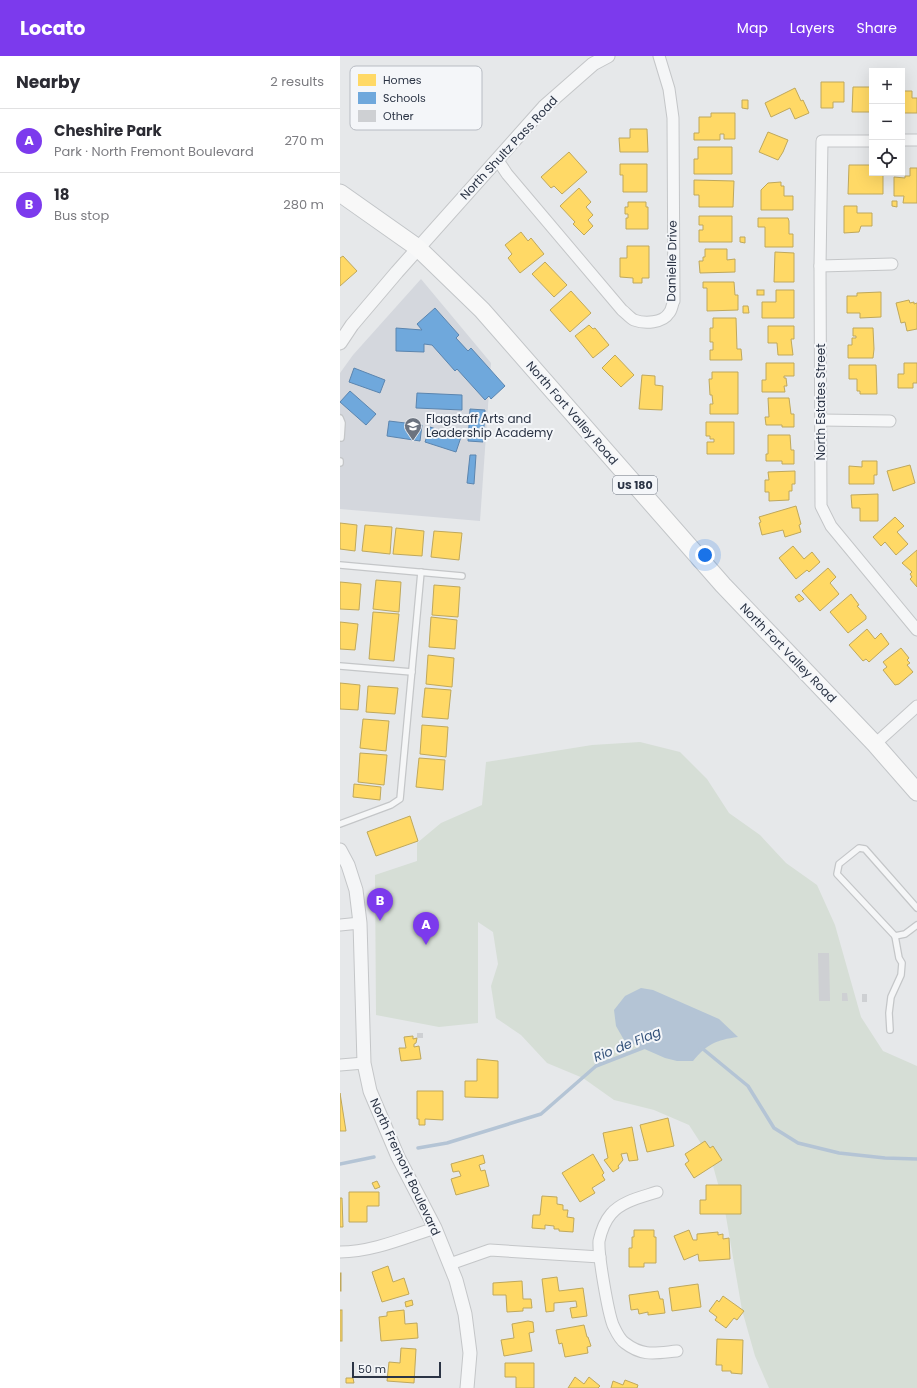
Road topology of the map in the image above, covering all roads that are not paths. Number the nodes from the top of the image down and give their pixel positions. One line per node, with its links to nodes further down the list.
1 (608, 56): 6 (street, North Shultz Pass Road)
2 (659, 56): 6 (street, Danielle Drive)
3 (869, 140): 10 (street, North Estates Street)
4 (905, 140): 5 (street)
5 (917, 140)
6 (496, 159): 8 (street, North Shultz Pass Road)
7 (340, 193): 8 (main road, North Fort Valley Road / US 180)
8 (418, 248): 11 (street); 23 (main road, North Fort Valley Road / US 180)
9 (892, 264): 10 (street)
10 (820, 266): 13 (street, North Estates Street)
11 (340, 343)
12 (340, 418): 15 (lane)
13 (822, 420): 14 (street); 19 (street, North Estates Street)
14 (890, 421)
15 (341, 438)
16 (340, 565): 17 (lane)
17 (421, 572): 18 (lane); 21 (lane)
18 (462, 576)
19 (917, 630)
20 (340, 666): 21 (lane)
21 (412, 672): 25 (lane)
22 (917, 706): 23 (street)
23 (875, 744): 24 (main road, North Fort Valley Road / US 180)
24 (917, 792)
25 (340, 824)
26 (340, 850): 28 (street, North Fremont Boulevard)
27 (917, 908): 31 (lane)
28 (360, 923): 29 (street); 33 (street, North Fremont Boulevard)
29 (340, 925)
30 (917, 925): 31 (lane)
31 (895, 936): 32 (lane)
32 (890, 1030)
33 (364, 1063): 34 (street); 36 (street, North Fremont Boulevard)
34 (340, 1066)
35 (657, 1192): 38 (street)
36 (435, 1228): 37 (street); 39 (street, North Fremont Boulevard)
37 (340, 1252)
38 (600, 1257): 39 (street); 40 (street)
39 (450, 1264): 41 (street, North Fremont Boulevard)
40 (677, 1351)
41 (467, 1388)

